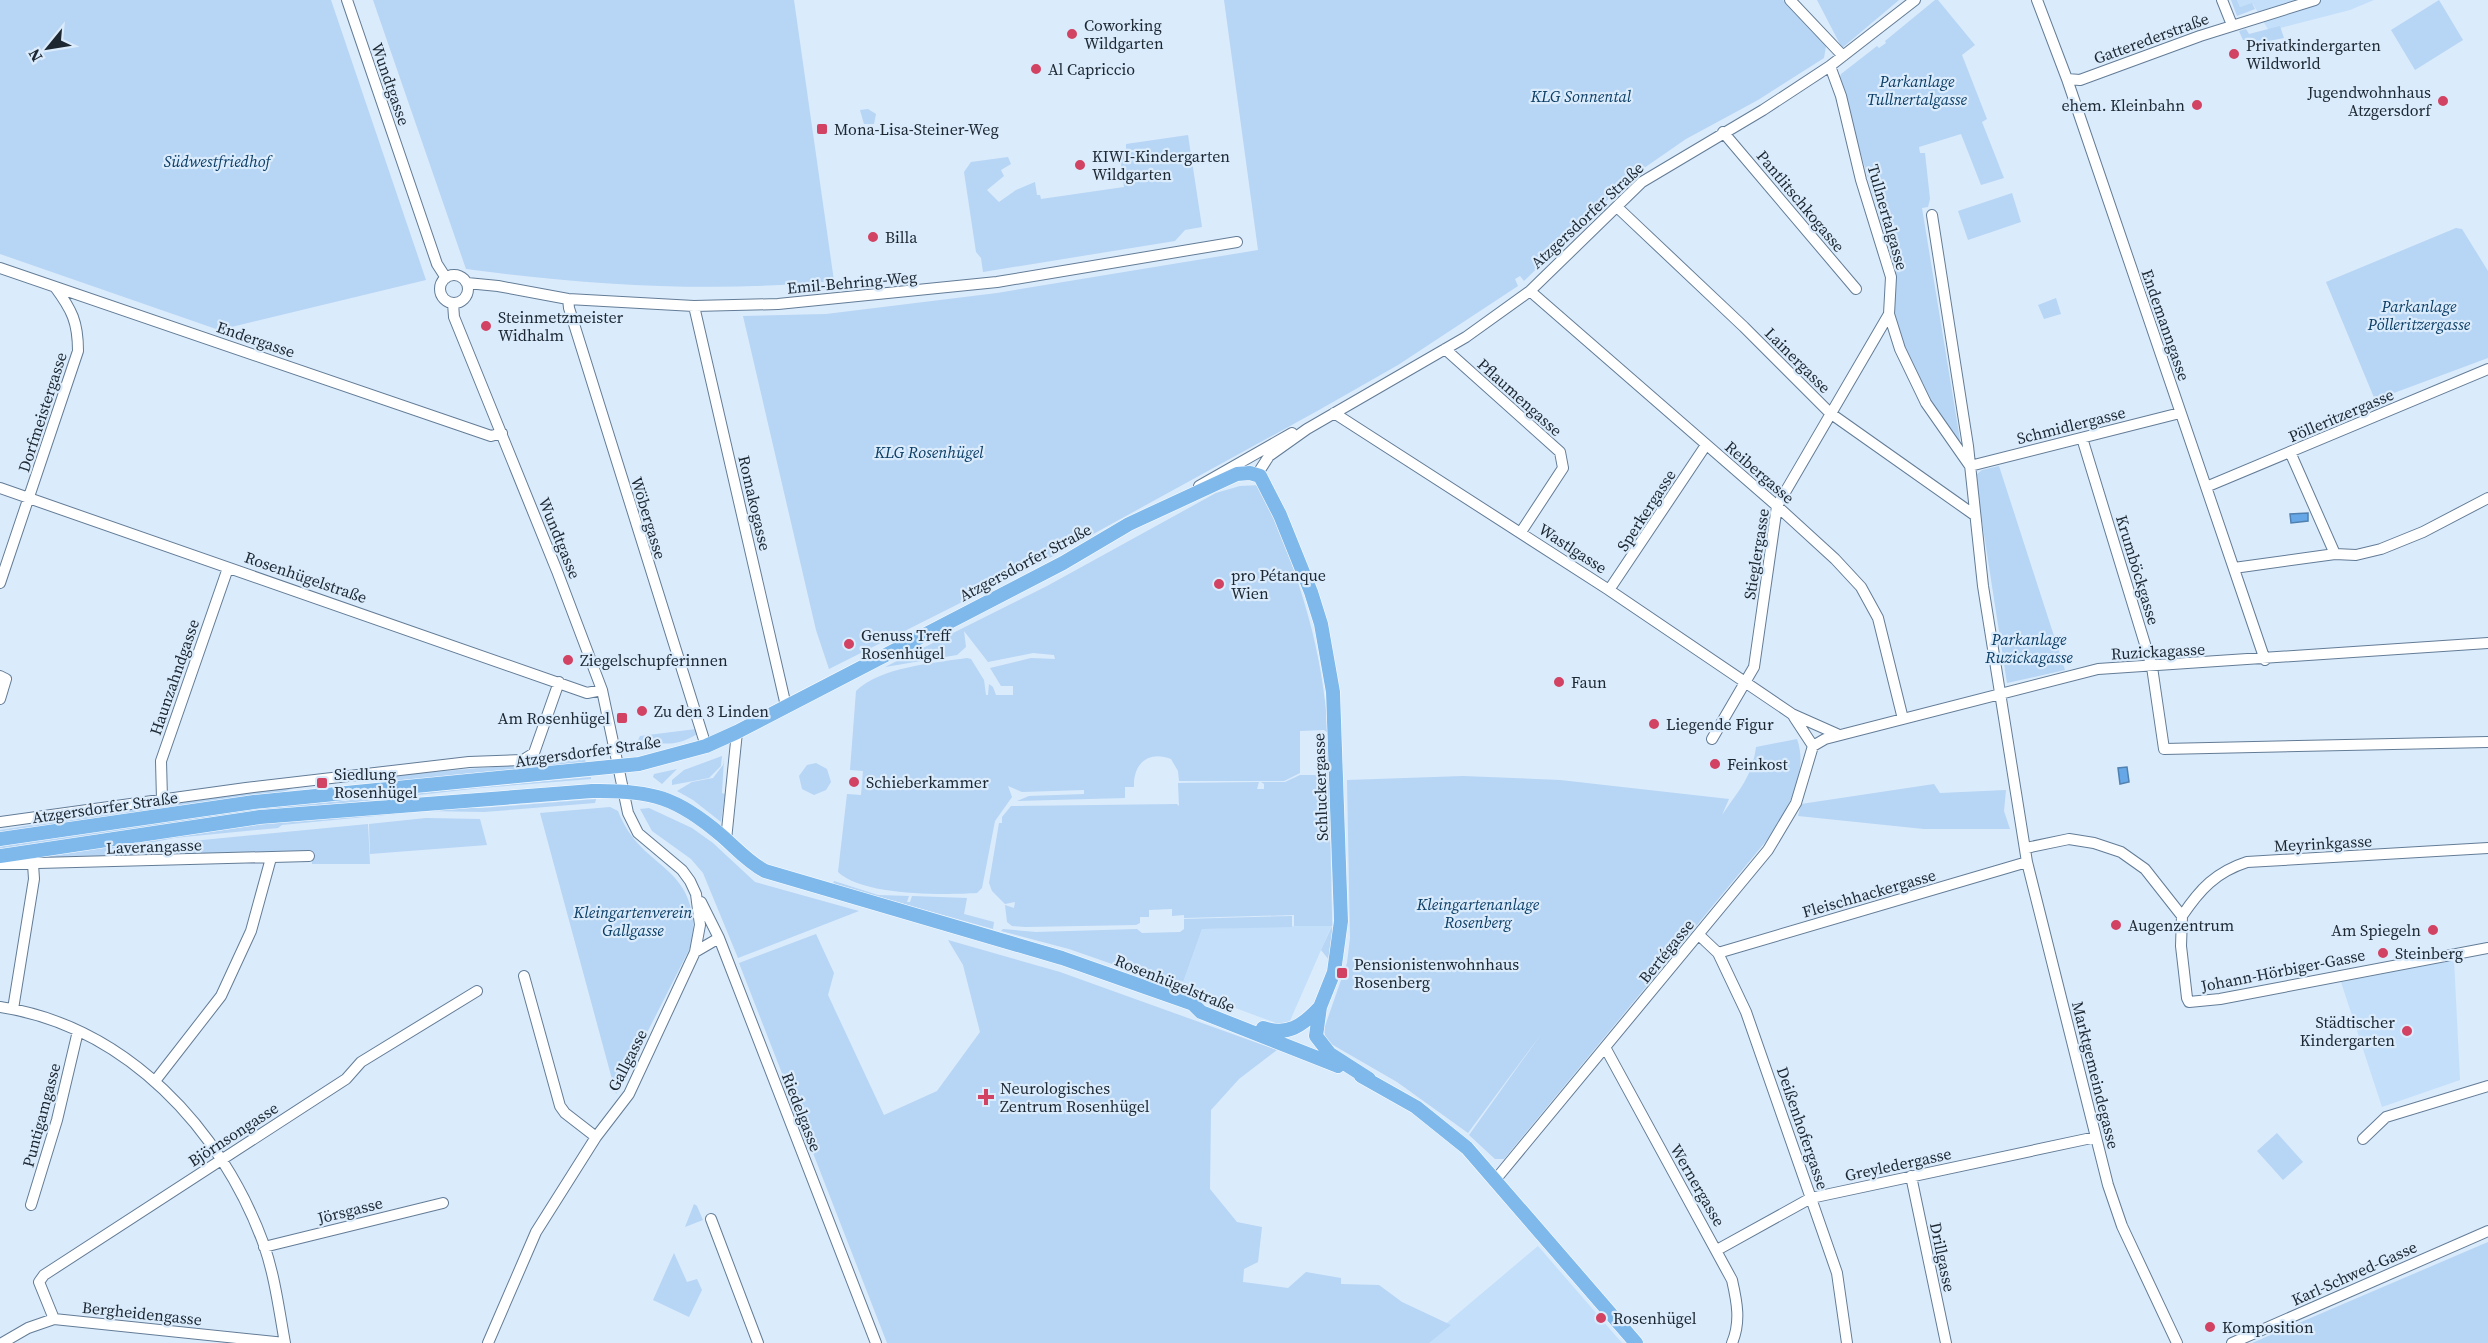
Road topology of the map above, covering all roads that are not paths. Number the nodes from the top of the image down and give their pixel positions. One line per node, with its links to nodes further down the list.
1 (347, 0): 16 (street, Wundtgasse)
2 (1790, 0): 8 (street)
3 (1915, 0): 8 (street, Atzgersdorfer Straße)
4 (2037, 0): 10 (street, Endemanngasse)
5 (2222, 0): 7 (street)
6 (2315, 0): 7 (street, Gatterederstraße)
7 (2232, 25): 10 (street, Gatterederstraße)
8 (1843, 56): 9 (street, Atzgersdorfer Straße)
9 (1830, 66): 11 (street, Atzgersdorfer Straße); 24 (street, Tullnertalgasse)
10 (2067, 78): 29 (street, Endemanngasse)
11 (1723, 132): 12 (street, Atzgersdorfer Straße); 19 (street, Pantlitschkogasse)
12 (1617, 207): 20 (street, Atzgersdorfer Straße); 28 (street, Lainergasse)
13 (1932, 215): 35 (street)
14 (1237, 242): 23 (street, Emil-Behring-Weg)
15 (0, 268): 18 (street, Endergasse)
16 (446, 278): 17 (street); 22 (street)
17 (467, 283): 21 (street, Emil-Behring-Weg); 22 (street)
18 (55, 287): 31 (street, Endergasse); 40 (street, Dorfmeistergasse)
19 (1856, 289)
20 (1530, 291): 25 (street, Atzgersdorfer Straße); 33 (street, Reibergasse)
21 (568, 298): 23 (street, Emil-Behring-Weg); 66 (street, Wöbergasse)
22 (453, 303): 31 (street, Wundtgasse)
23 (694, 306): 59 (street, Romakogasse)
24 (1889, 314): 28 (street, Stieglergasse); 35 (street, Tullnertalgasse)
25 (1445, 349): 27 (street, Atzgersdorfer Straße); 44 (street, Pflaumengasse)
26 (2488, 369): 34 (street, Pölleritzergasse)
27 (1334, 413): 30 (street, Atzgersdorfer Straße); 44 (street, Wastlgasse)
28 (1830, 413): 42 (street, Stieglergasse); 43 (street, Lainergasse)
29 (2180, 413): 32 (street, Schmidlergasse); 37 (street, Endemanngasse)
30 (1307, 429): 36 (street, Atzgersdorfer Straße); 39 (street, Atzgersdorfer Straße)
31 (502, 434): 56 (street, Wundtgasse)
32 (2082, 438): 35 (street, Schmidlergasse); 52 (street, Krumböckgasse)
33 (1706, 445): 42 (street, Reibergasse); 49 (street, Sperkergasse)
34 (2290, 452): 37 (street, Pölleritzergasse); 45 (street)
35 (1970, 466): 43 (street)
36 (1260, 476): 39 (main road, Atzgersdorfer Straße); 93 (main road, Schluckergasse)
37 (2206, 487): 47 (street, Endemanngasse)
38 (0, 488): 40 (street, Rosenhügelstraße)
39 (1193, 493): 59 (main road, Atzgersdorfer Straße)
40 (29, 497): 46 (street, Rosenhügelstraße); 48 (street, Dorfmeistergasse)
41 (2488, 498): 45 (street)
42 (1777, 506): 55 (street, Stieglergasse); 61 (street, Reibergasse)
43 (1973, 514): 57 (street)
44 (1521, 532): 49 (street, Wastlgasse)
45 (2335, 554): 47 (street)
46 (228, 568): 54 (street, Rosenhügelstraße); 70 (street, Haunzahndgasse)
47 (2234, 568): 51 (street, Endemanngasse)
48 (0, 583)
49 (1610, 590): 55 (street, Wastlgasse)
50 (2488, 643): 51 (street, Ruzickagasse)
51 (2265, 660): 52 (street, Ruzickagasse)
52 (2152, 667): 57 (street, Ruzickagasse); 65 (street, Krumböckgasse)
53 (0, 676): 58 (street)
54 (559, 682): 56 (street, Rosenhügelstraße); 70 (street, Atzgersdorfer Straße)
55 (1747, 683): 60 (street, Wastlgasse); 64 (street, Stieglergasse)
56 (602, 690): 68 (street, Wundtgasse)
57 (1999, 692): 61 (street, Ruzickagasse); 74 (street, Marktgemeindegasse)
58 (0, 699)
59 (786, 706): 62 (main road, Atzgersdorfer Straße)
60 (1792, 714): 63 (street, Wastlgasse); 67 (street, Wastlgasse)
61 (1903, 719): 63 (street, Ruzickagasse)
62 (737, 732): 66 (main road, Atzgersdorfer Straße); 73 (street)
63 (1837, 734): 67 (street)
64 (1712, 739)
65 (2488, 742)
66 (706, 746): 68 (main road, Atzgersdorfer Straße)
67 (1813, 746): 84 (street, Bertégasse)
68 (616, 766): 69 (street, Wundtgasse); 72 (main road, Atzgersdorfer Straße)
69 (621, 790): 73 (main road, Rosenhügelstraße); 76 (main road, Atzgersdorfer Straße); 82 (street, Gallgasse)
70 (162, 799): 71 (street, Atzgersdorfer Straße)
71 (0, 822)
72 (0, 839)
73 (726, 840): 91 (main road, Rosenhügelstraße)
74 (2026, 848): 79 (street, Marktgemeindegasse); 83 (street)
75 (2488, 848): 83 (street, Meyrinkgasse)
76 (0, 856)
77 (309, 856): 78 (street, Laverangasse)
78 (271, 858): 81 (street, Laverangasse); 98 (street)
79 (2027, 862): 88 (street, Fleischhackergasse); 101 (street, Marktgemeindegasse)
80 (0, 864): 81 (street, Laverangasse)
81 (33, 864): 94 (street)
82 (696, 894): 85 (street, Riedelgasse); 87 (street, Gallgasse)
83 (2182, 916): 86 (street, Johann-Hörbiger-Gasse)
84 (1699, 935): 88 (street, Deißenhofergasse); 96 (street, Bertégasse)
85 (719, 938): 87 (street); 118 (street, Riedelgasse)
86 (2488, 948)
87 (695, 952): 100 (street, Gallgasse)
88 (1718, 953): 106 (street, Deißenhofergasse)
89 (524, 976): 100 (street)
90 (477, 991): 103 (street, Björnsongasse)
91 (1193, 1005): 93 (main road); 97 (main road, Rosenhügelstraße)
92 (0, 1007): 94 (street)
93 (1320, 1007): 97 (main road, Schluckergasse)
94 (13, 1009): 95 (street)
95 (78, 1031): 98 (street); 108 (street, Puntigamgasse)
96 (1606, 1049): 105 (street, Bertégasse); 112 (street, Wernergasse)
97 (1369, 1079): 105 (main road, Rosenhügelstraße)
98 (154, 1081): 103 (street)
99 (2488, 1086): 102 (street)
100 (596, 1137): 116 (street, Gallgasse)
101 (2096, 1137): 104 (street, Greyledergasse); 123 (street, Marktgemeindegasse)
102 (2363, 1139)
103 (221, 1159): 111 (street); 113 (street, Björnsongasse)
104 (1911, 1176): 106 (street, Greyledergasse); 122 (street, Drillgasse)
105 (1496, 1179): 119 (main road, Rosenhügelstraße)
106 (1811, 1198): 112 (street, Greyledergasse); 121 (street, Deißenhofergasse)
107 (443, 1203): 111 (street, Jörsgasse)
108 (31, 1205)
109 (711, 1219): 117 (street)
110 (2488, 1231): 124 (street, Karl-Schwed-Gasse)
111 (264, 1247): 115 (street)
112 (1717, 1250): 120 (street, Wernergasse)
113 (54, 1320): 114 (street, Bergheidengasse); 115 (street, Bergheidengasse)
114 (2, 1343)
115 (285, 1343)
116 (488, 1343)
117 (758, 1343)
118 (876, 1343)
119 (1636, 1343)
120 (1732, 1343)
121 (1847, 1343)
122 (1946, 1343)
123 (2178, 1343)
124 (2232, 1343)

